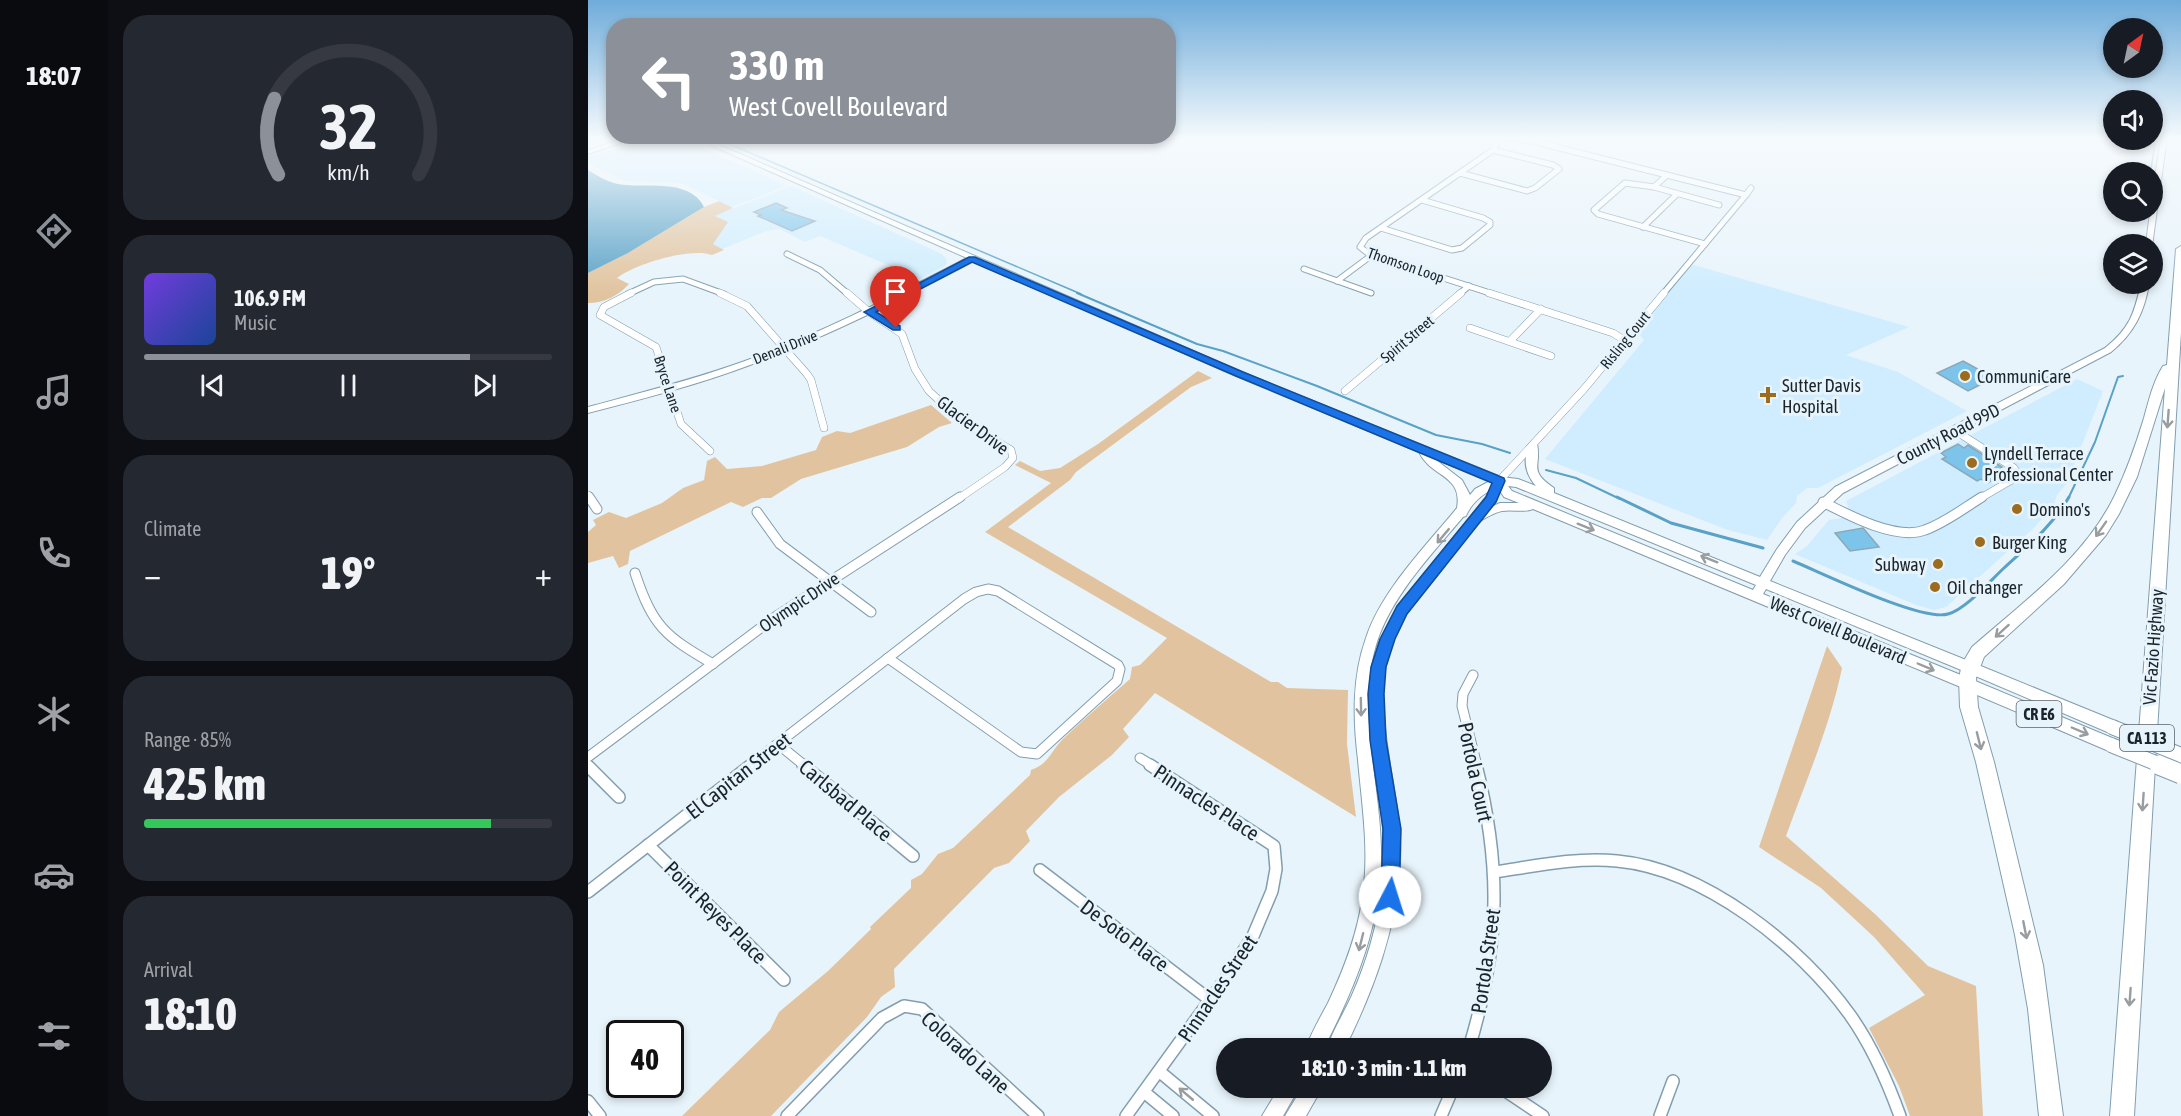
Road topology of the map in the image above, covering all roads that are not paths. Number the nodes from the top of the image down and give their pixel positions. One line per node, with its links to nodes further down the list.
1 (811, 189): 17 (street, West Covell Boulevard / CR E6)
2 (1437, 189): 12 (street, Thomson Loop)
3 (1520, 189): 4 (street)
4 (1535, 189)
5 (1618, 189): 14 (street)
6 (1661, 189): 10 (street)
7 (1723, 189): 11 (street)
8 (1750, 189): 11 (street, Risling Court)
9 (2157, 189): 16 (street)
10 (1677, 194): 13 (street); 14 (street)
11 (1746, 195): 18 (street, Risling Court)
12 (1422, 200): 15 (street, Thomson Loop); 15 (street)
13 (1719, 205)
14 (1643, 227): 18 (street)
15 (1381, 228): 21 (street, Thomson Loop)
16 (2151, 234)
17 (932, 242): 22 (street, West Covell Boulevard / CR E6); 25 (street)
18 (1705, 244): 33 (street, Risling Court)
19 (2181, 249): 37 (highway, Vic Fazio Highway / CA 113)
20 (787, 254): 31 (street, Glacier Drive)
21 (1372, 255): 26 (street); 27 (street, Thomson Loop)
22 (972, 259): 24 (street, West Covell Boulevard / CR E6); 25 (street, Denali Drive)
23 (1304, 269): 26 (street)
24 (1007, 274): 25 (street); 44 (street, West Covell Boulevard / CR E6)
25 (940, 275): 31 (street, Denali Drive)
26 (1337, 280): 28 (street)
27 (1468, 286): 30 (street, Thomson Loop); 39 (street, Spirit Street)
28 (1371, 293)
29 (2144, 294): 42 (street, County Road 99D)
30 (1541, 309): 33 (street, Thomson Loop); 34 (street)
31 (869, 312): 35 (street, Denali Drive); 46 (street, Glacier Drive)
32 (1470, 328): 34 (street)
33 (1624, 340): 43 (street, Risling Court)
34 (1510, 341): 36 (street)
35 (785, 348): 38 (street, Denali Drive); 38 (street, Bryce Lane); 41 (street)
36 (1551, 356)
37 (2172, 361): 63 (highway, one-way to 63); 103 (highway, Vic Fazio Highway / CA 113, one-way to 103)
38 (670, 387): 40 (street, Denali Drive); 45 (street, Bryce Lane)
39 (1345, 392)
40 (588, 410)
41 (824, 428)
42 (1954, 430): 50 (street, County Road 99D); 50 (street)
43 (1533, 446): 47 (street, Risling Court); 49 (street)
44 (1421, 450): 47 (street, West Covell Boulevard / CR E6); 54 (street)
45 (710, 451)
46 (1014, 456): 56 (street, Olympic Drive)
47 (1499, 481): 49 (street, West Covell Boulevard / CR E6); 53 (street, West Covell Boulevard / CR E6); 54 (street)
48 (588, 495): 51 (street)
49 (1563, 501): 57 (street, West Covell Boulevard / CR E6, one-way to 49)
50 (1822, 502): 57 (street, County Road 99D)
51 (597, 509)
52 (757, 512): 56 (street)
53 (1552, 512): 54 (street); 58 (street, West Covell Boulevard / CR E6, one-way to 58)
54 (1468, 517): 79 (street, one-way to 79); 80 (street)
55 (635, 573): 61 (street)
56 (828, 581): 59 (street); 61 (street, Olympic Drive)
57 (1763, 581): 58 (street, County Road 99D); 63 (street, West Covell Boulevard / CR E6)
58 (1756, 596): 63 (street, West Covell Boulevard / CR E6, one-way to 63)
59 (872, 612)
60 (888, 658): 60 (street, El Capitan Street); 64 (street, El Capitan Street)
61 (713, 664): 66 (street, Olympic Drive)
62 (1473, 675): 75 (street, Portola Court)
63 (1969, 676): 65 (main road, West Covell Boulevard / CR E6, bridge); 69 (main road, West Covell Boulevard / CR E6, one-way to 69, bridge); 102 (highway, one-way to 102)
64 (778, 744): 71 (street, El Capitan Street); 73 (street, Carlsbad Place)
65 (2181, 755)
66 (588, 758)
67 (1140, 758): 72 (street, Pinnacles Place)
68 (588, 766): 70 (street)
69 (2181, 774)
70 (619, 797)
71 (648, 845): 76 (street, El Capitan Street); 77 (street, Point Reyes Place)
72 (1274, 846): 78 (street, Pinnacles Street)
73 (913, 856)
74 (1040, 870): 78 (street, De Soto Place)
75 (1494, 872): 81 (street, Portola Street); 101 (street)
76 (588, 892)
77 (784, 980)
78 (1210, 1000): 82 (street, Pinnacles Street)
79 (1320, 1038)
80 (1341, 1038)
81 (1471, 1038)
82 (1160, 1072): 84 (street, Pinnacles Street); 95 (street, one-way to 82)
83 (1673, 1081): 100 (street)
84 (1144, 1092): 93 (street, Pinnacles Street); 94 (street)
85 (1284, 1098): 96 (street)
86 (1307, 1098): 97 (street)
87 (1449, 1098): 98 (street)
88 (1517, 1098): 99 (street)
89 (588, 1101): 90 (street)
90 (600, 1116)
91 (787, 1116): 92 (street, Colorado Lane)
92 (1038, 1116)
93 (1126, 1116)
94 (1173, 1116)
95 (1213, 1116)
96 (1272, 1116)
97 (1295, 1116)
98 (1441, 1116)
99 (1543, 1116)
100 (1660, 1116)
101 (1900, 1116)
102 (2051, 1116)
103 (2122, 1116)

